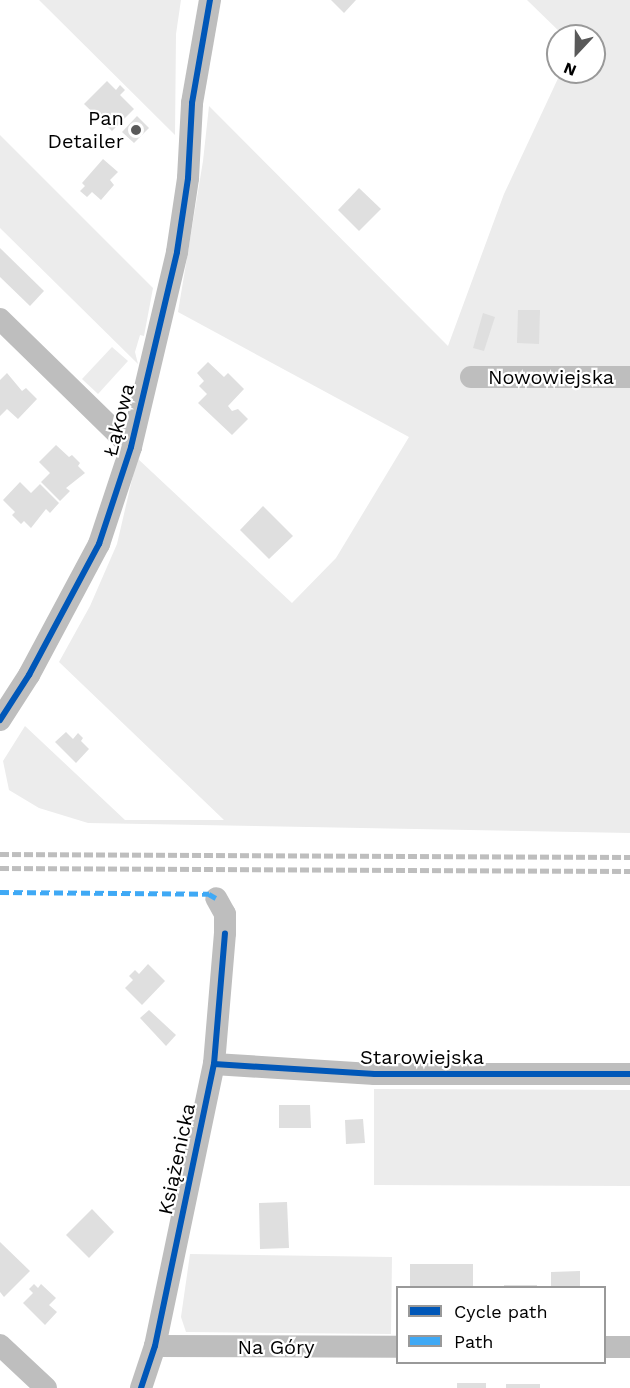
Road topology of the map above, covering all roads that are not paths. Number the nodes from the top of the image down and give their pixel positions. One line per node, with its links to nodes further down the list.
1 (210, 0): 5 (street, Łąkowa)
2 (0, 319): 5 (street)
3 (471, 376): 4 (street, Nowowiejska)
4 (630, 377)
5 (131, 447): 6 (street, Łąkowa)
6 (0, 719)
7 (216, 898): 8 (street, Książenicka)
8 (214, 1064): 9 (street, Starowiejska); 11 (street, Książenicka)
9 (630, 1074)
10 (0, 1345): 15 (street)
11 (155, 1346): 12 (street, Na Góry); 16 (street, Książenicka)
12 (396, 1347)
13 (606, 1347): 14 (street)
14 (630, 1347)
15 (46, 1388)
16 (141, 1388)

